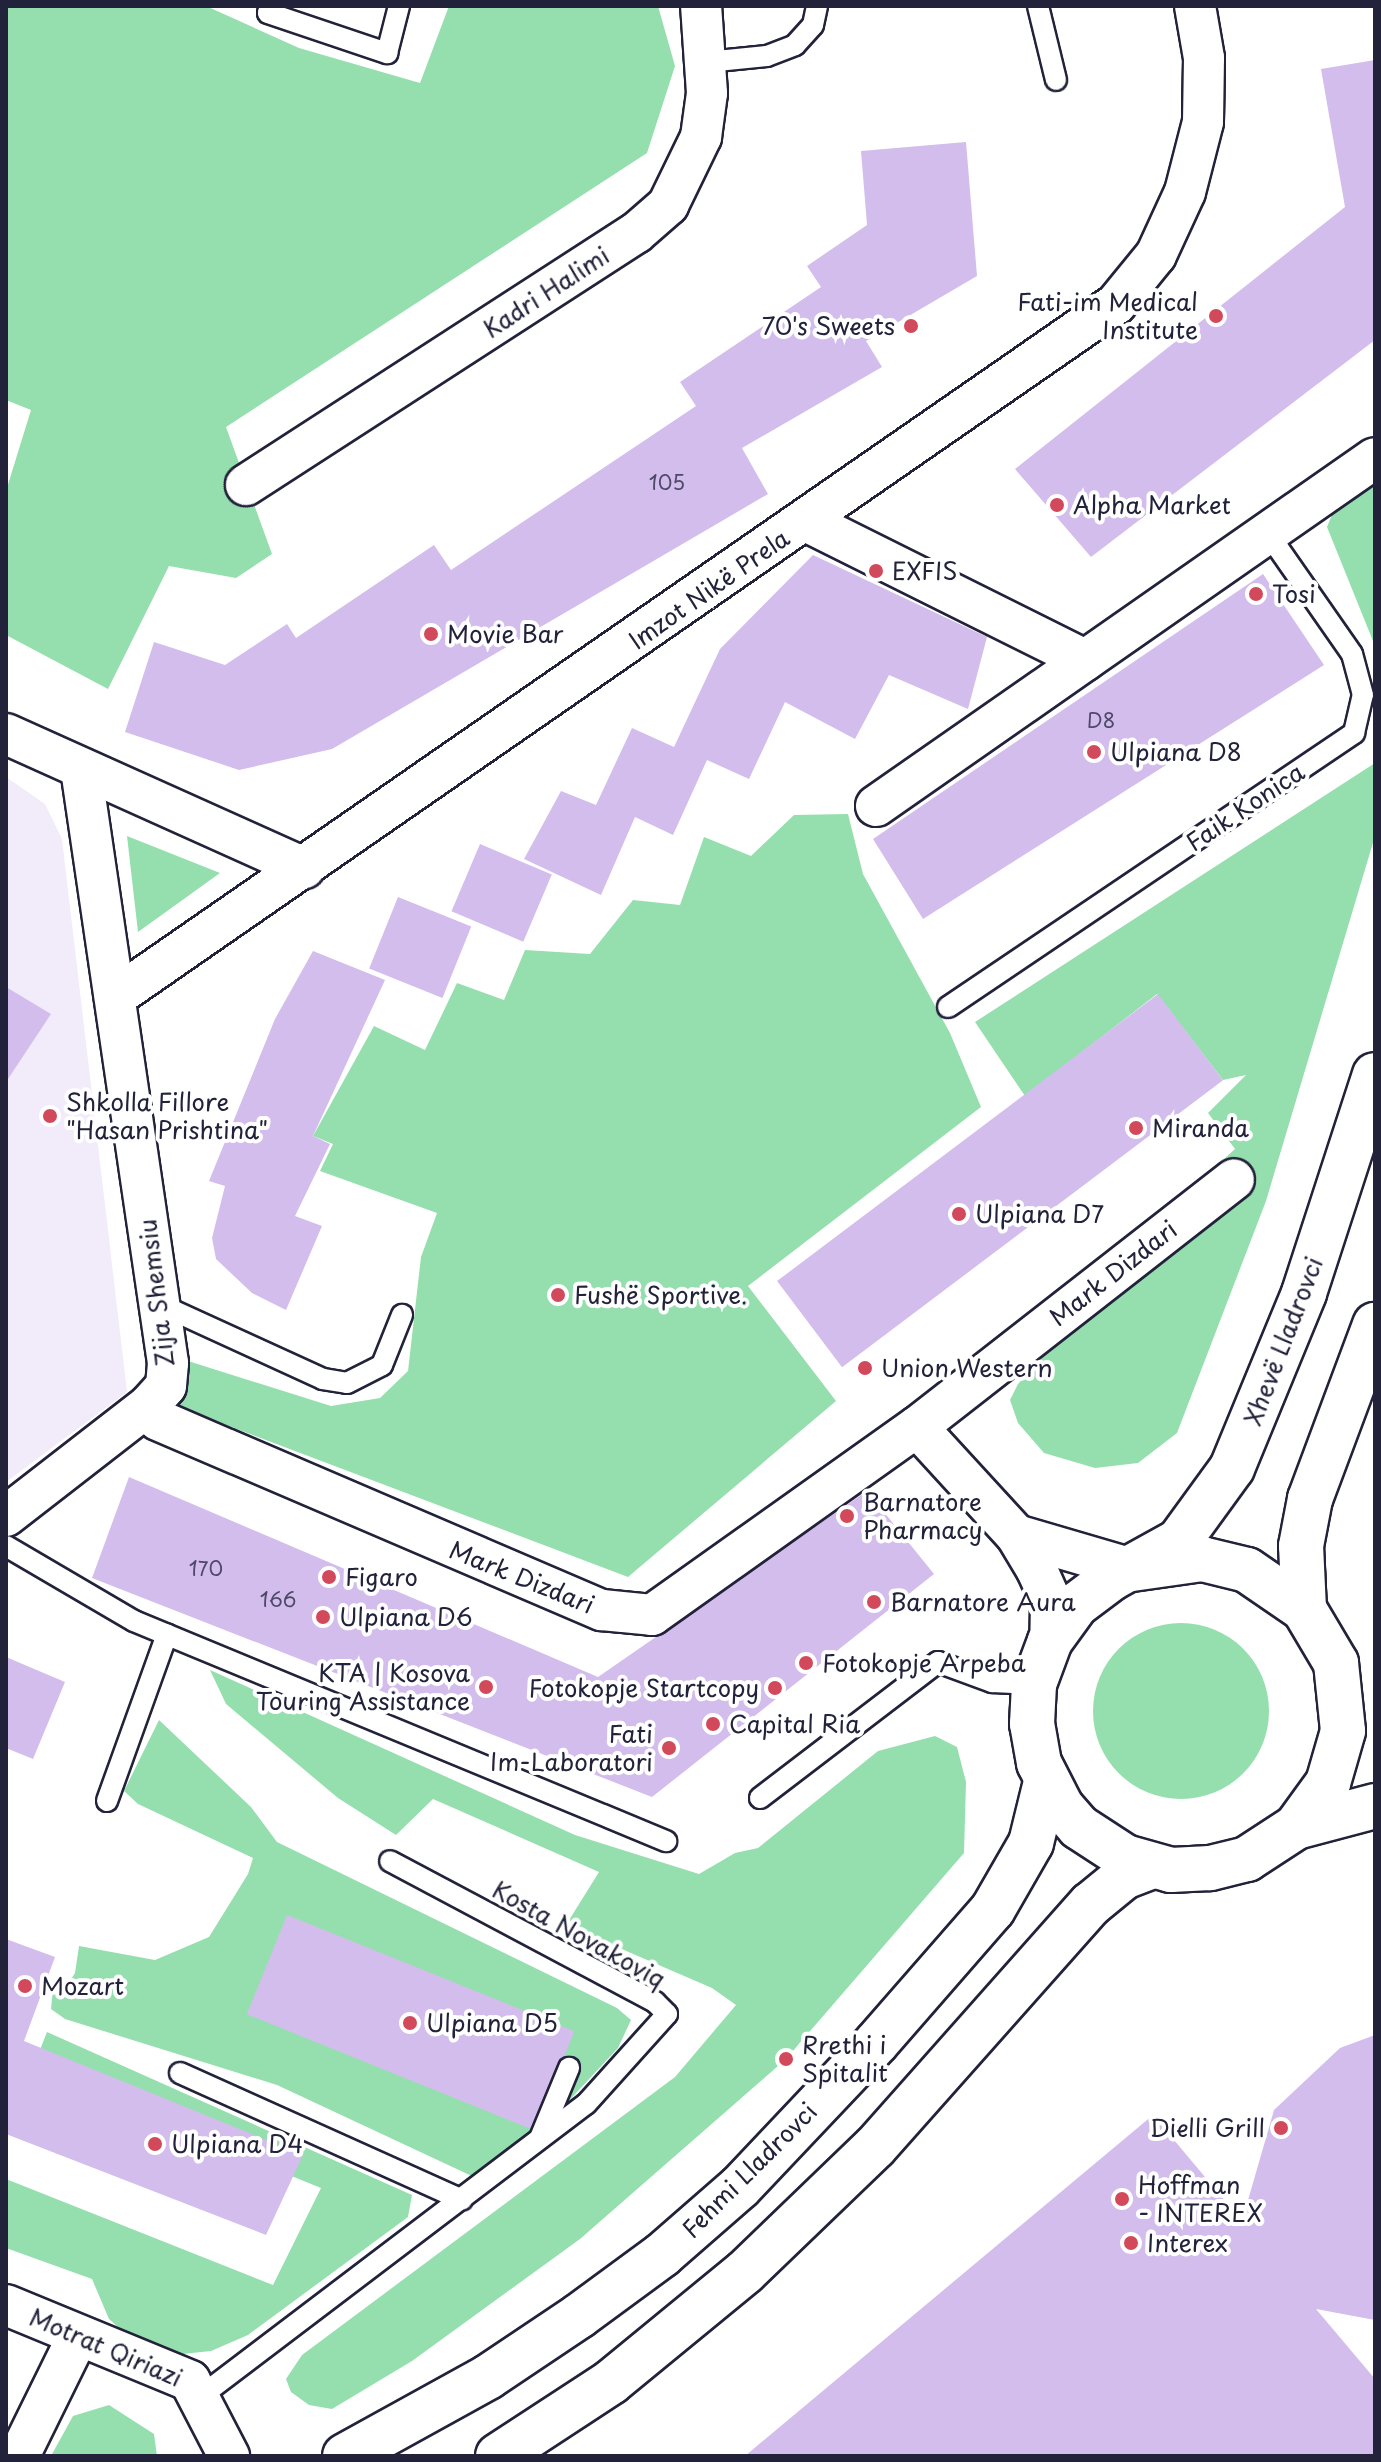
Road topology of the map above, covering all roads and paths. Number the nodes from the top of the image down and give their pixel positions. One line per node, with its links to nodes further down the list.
1 (270, 6): 2 (lane)
2 (399, 6)
3 (701, 6): 7 (street, Kadri Halimi)
4 (817, 6): 7 (lane)
5 (1038, 6): 8 (lane)
6 (1195, 6): 11 (street, Imzot Nikë Prela)
7 (707, 62): 10 (street, Kadri Halimi)
8 (1056, 80)
9 (1375, 458): 12 (street)
10 (246, 485)
11 (806, 521): 13 (street); 17 (street, Imzot Nikë Prela)
12 (1269, 535): 13 (street); 19 (lane, Faik Konica)
13 (1085, 660): 16 (street)
14 (6, 734): 15 (street)
15 (81, 769): 17 (street); 18 (street, Zija Shemsiu)
16 (876, 806)
17 (304, 868): 18 (street)
18 (115, 997): 22 (street, Zija Shemsiu)
19 (948, 1007)
20 (1375, 1075): 30 (main road, Xhevë Lladrovci)
21 (1234, 1179): 26 (street, Mark Dizdari)
22 (159, 1304): 23 (lane); 25 (street, Zija Shemsiu)
23 (402, 1315)
24 (1375, 1325): 31 (main road)
25 (149, 1405): 26 (street, Mark Dizdari); 27 (street, Zija Shemsiu)
26 (917, 1427): 28 (street)
27 (6, 1516)
28 (1016, 1535): 30 (street); 33 (street)
29 (6, 1546): 32 (lane)
30 (1132, 1569): 31 (main road); 33 (main road)
31 (1304, 1609): 35 (main road)
32 (167, 1634): 38 (lane); 41 (lane)
33 (1050, 1641): 34 (main road)
34 (1034, 1684): 36 (main road); 37 (lane)
35 (1359, 1713): 40 (main road)
36 (1046, 1782): 43 (main road); 53 (main road, Fehmi Lladrovci)
37 (760, 1798)
38 (107, 1801)
39 (1375, 1806): 40 (main road)
40 (1296, 1827): 43 (main road)
41 (666, 1841)
42 (390, 1861): 46 (lane, Kosta Novakoviq)
43 (1152, 1866): 54 (main road)
44 (569, 2068): 46 (lane)
45 (180, 2073): 47 (lane)
46 (538, 2143): 47 (lane, Kosta Novakoviq)
47 (462, 2200): 50 (lane, Kosta Novakoviq)
48 (6, 2305): 49 (street, Motrat Qiriazi)
49 (78, 2336): 50 (street, Motrat Qiriazi); 51 (street)
50 (201, 2396): 52 (street)
51 (19, 2456)
52 (229, 2456)
53 (345, 2456)
54 (498, 2456)

